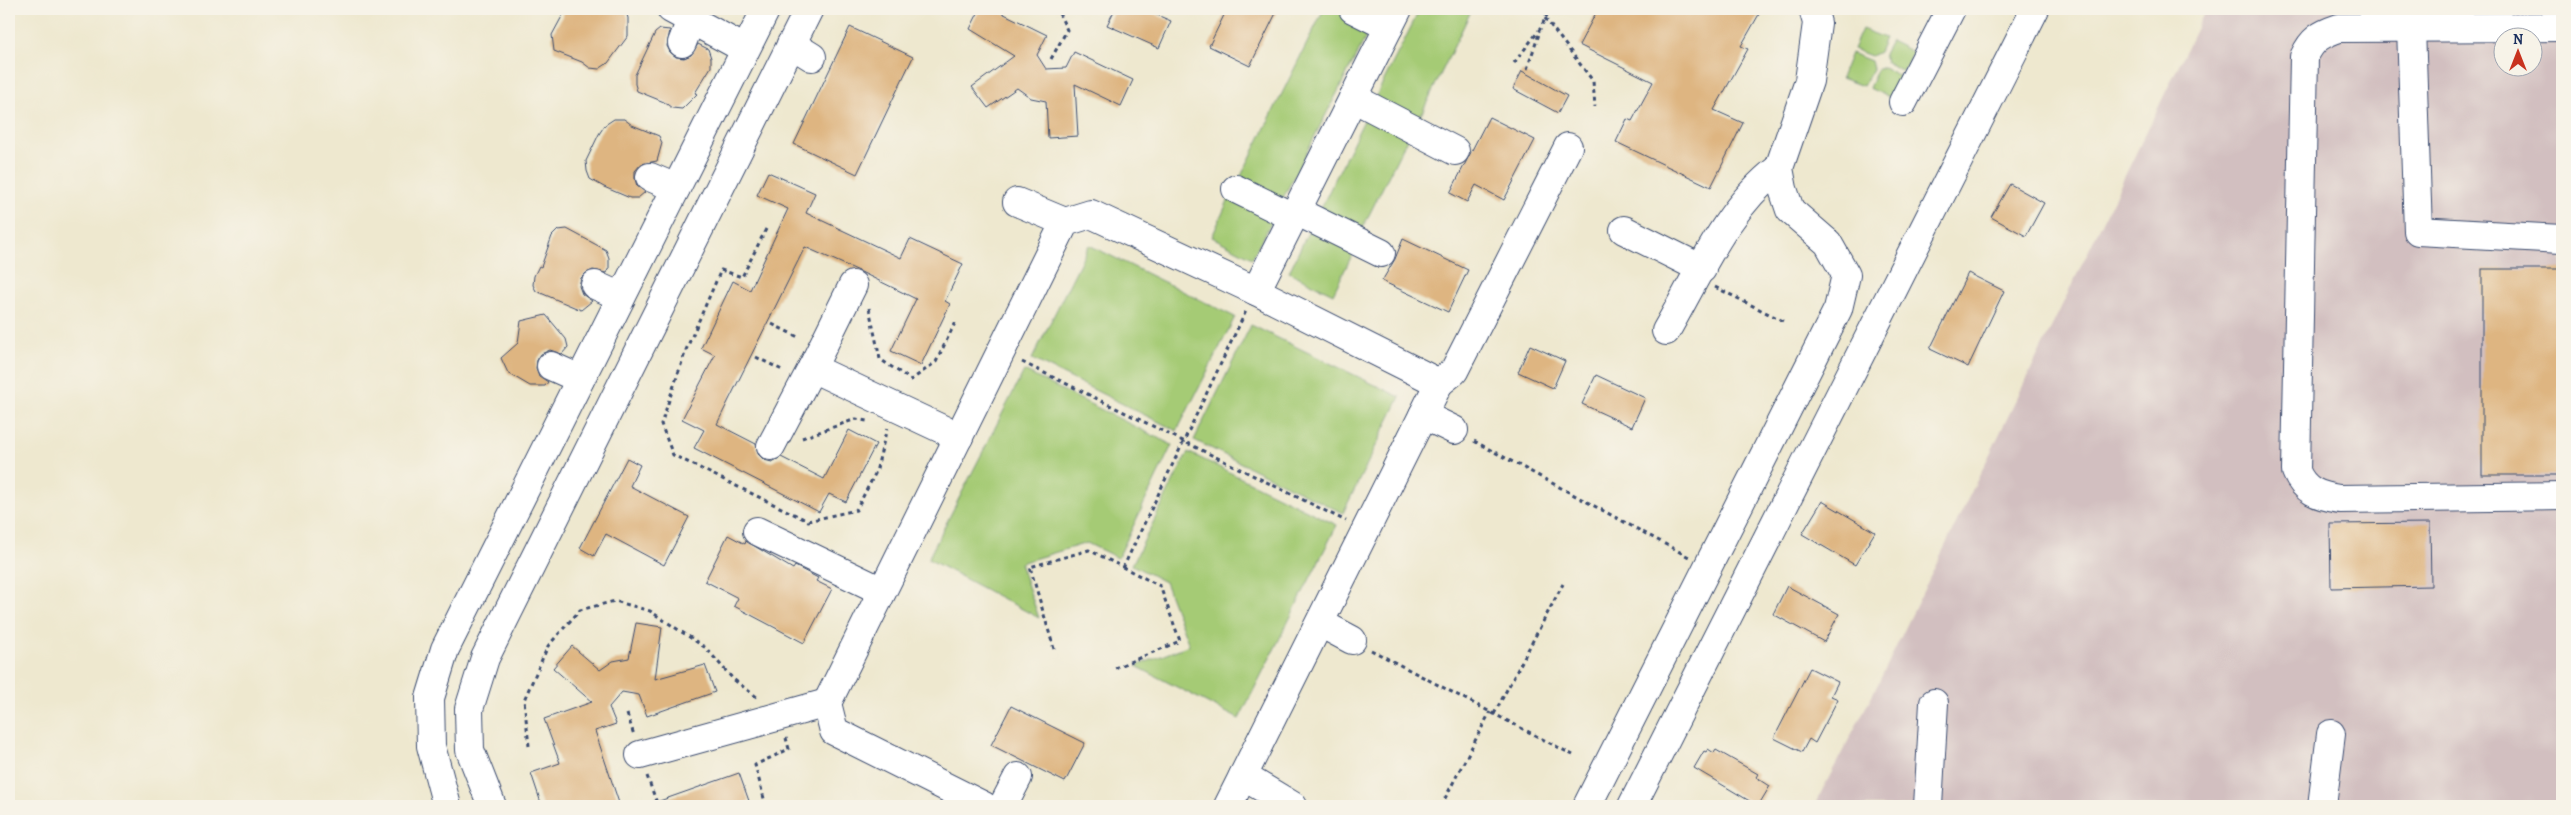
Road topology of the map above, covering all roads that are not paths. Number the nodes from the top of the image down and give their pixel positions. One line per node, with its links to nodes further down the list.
1 (766, 9): 11 (street)
2 (809, 9): 52 (street)
3 (1353, 9): 7 (street)
4 (1813, 9): 16 (street)
5 (1951, 9): 13 (street)
6 (2035, 9): 58 (street)
7 (1394, 18): 12 (street)
8 (681, 24): 11 (street)
9 (2562, 27): 10 (street)
10 (2411, 28): 24 (street); 40 (street)
11 (746, 49): 18 (street)
12 (1353, 98): 15 (street); 21 (street)
13 (1903, 102)
14 (1568, 147): 35 (street)
15 (1455, 151)
16 (1779, 168): 26 (street); 57 (street)
17 (650, 177): 18 (street)
18 (676, 188): 30 (street)
19 (1236, 190): 21 (street)
20 (1017, 202): 22 (street)
21 (1294, 214): 25 (street); 29 (street)
22 (1065, 222): 29 (street); 38 (street)
23 (1624, 230): 26 (street)
24 (2562, 239)
25 (1381, 253)
26 (1699, 273): 31 (street)
27 (595, 285): 30 (street)
28 (852, 285): 33 (street)
29 (1256, 291): 35 (street)
30 (621, 297): 34 (street)
31 (1666, 331)
32 (550, 366): 34 (street)
33 (813, 366): 38 (street); 39 (street)
34 (580, 379): 51 (street)
35 (1439, 383): 36 (street)
36 (1423, 415): 37 (street); 43 (street)
37 (1454, 430)
38 (959, 437): 42 (street)
39 (771, 446)
40 (2562, 496)
41 (757, 531): 42 (street)
42 (882, 591): 45 (street)
43 (1320, 623): 44 (street); 49 (street)
44 (1352, 640)
45 (827, 703): 48 (street); 53 (street)
46 (1934, 703): 59 (street)
47 (2331, 734): 60 (street)
48 (640, 755)
49 (1243, 776): 55 (street); 56 (street)
50 (1018, 777): 54 (street)
51 (448, 806)
52 (492, 806)
53 (984, 806)
54 (1003, 806)
55 (1228, 806)
56 (1294, 806)
57 (1587, 806)
58 (1632, 806)
59 (1928, 806)
60 (2322, 806)

